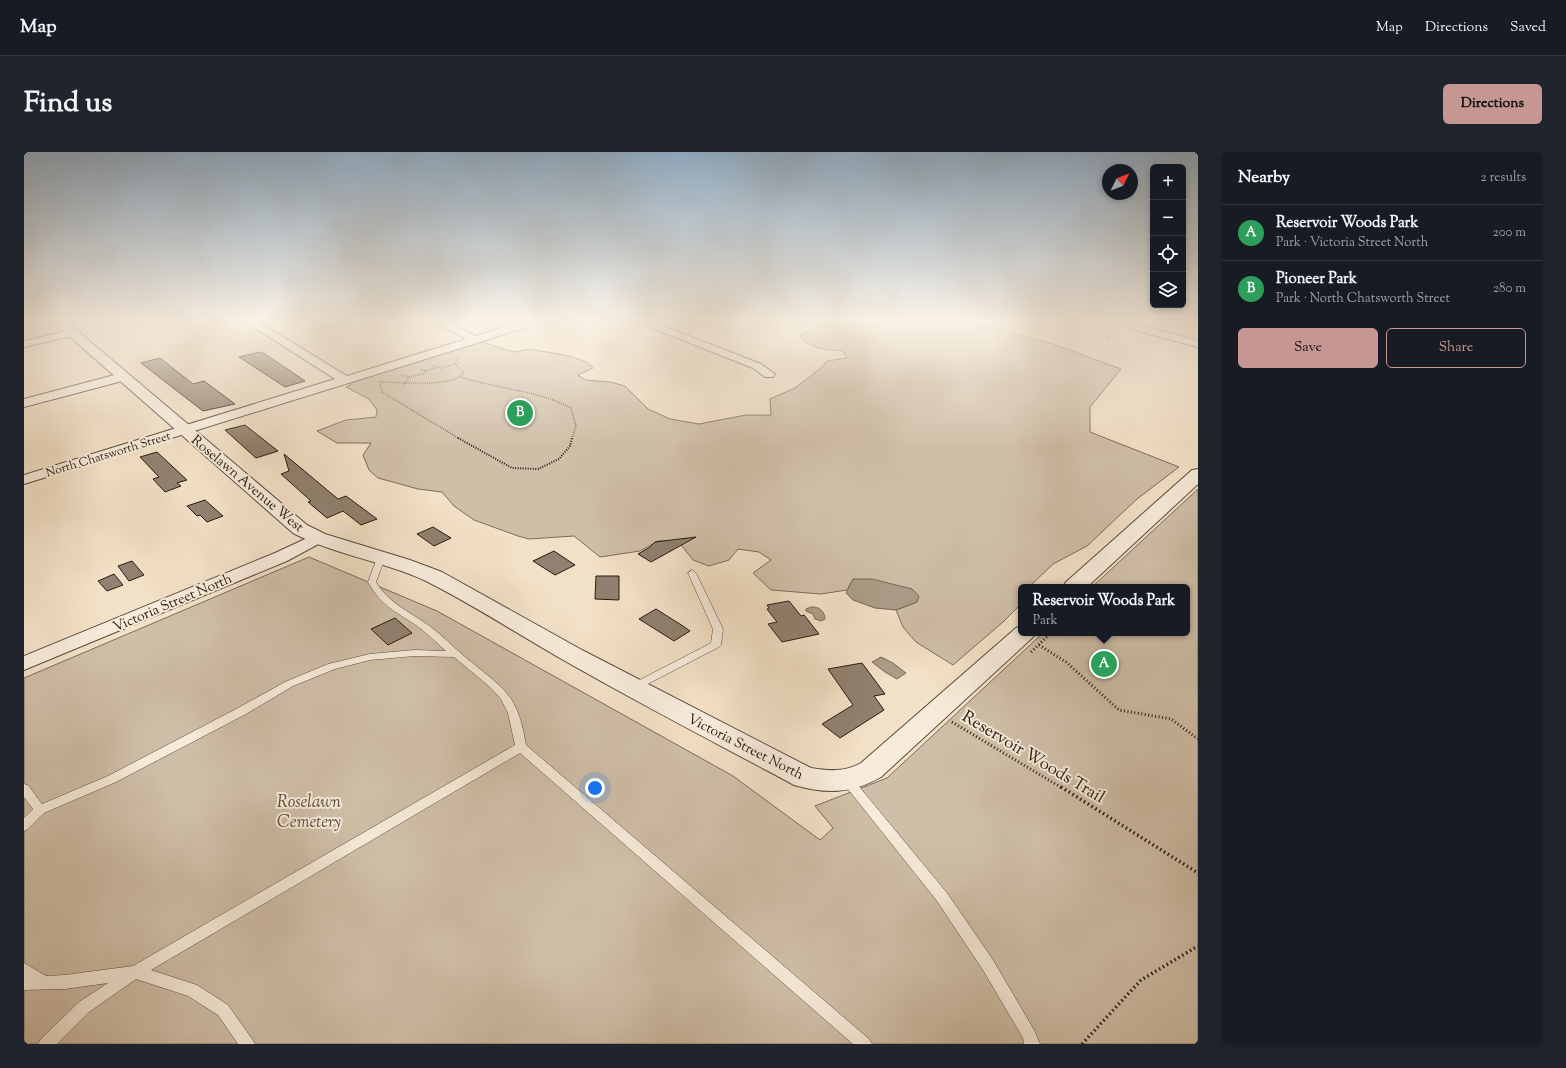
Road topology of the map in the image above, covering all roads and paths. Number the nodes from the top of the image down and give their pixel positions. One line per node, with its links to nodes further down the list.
1 (106, 363): 11 (street, Roselawn Avenue West)
2 (318, 363): 14 (street)
3 (404, 363): 14 (street, North Chatsworth Street)
4 (455, 363): 13 (path)
5 (748, 363): 10 (street)
6 (418, 368): 8 (path)
7 (436, 368): 8 (path)
8 (425, 371): 12 (path)
9 (401, 372): 12 (path)
10 (769, 374)
11 (122, 377): 18 (street); 19 (street, Roselawn Avenue West)
12 (409, 377): 16 (path)
13 (461, 377): 15 (path); 16 (path)
14 (347, 380): 15 (path); 19 (street, North Chatsworth Street)
15 (380, 382): 16 (path)
16 (406, 383): 17 (path)
17 (403, 386)
18 (24, 403)
19 (184, 430): 21 (street, North Chatsworth Street); 22 (street, Roselawn Avenue West)
20 (1198, 474): 25 (street)
21 (24, 480)
22 (318, 538): 23 (street, Roselawn Avenue West); 29 (street, Victoria Street North)
23 (381, 558): 26 (street, Roselawn Avenue West); 28 (lane)
24 (692, 573): 30 (lane)
25 (1077, 584)
26 (488, 606): 30 (street, Victoria Street North)
27 (1031, 639): 32 (path); 34 (street, Victoria Street North)
28 (455, 654): 33 (lane); 36 (lane)
29 (24, 663)
30 (633, 687): 34 (street, Victoria Street North)
31 (949, 720): 38 (path, Reservoir Woods Trail)
32 (1198, 739)
33 (521, 747): 41 (lane); 46 (lane)
34 (848, 781): 47 (lane)
35 (24, 788): 36 (lane)
36 (40, 810): 37 (lane)
37 (24, 826)
38 (1198, 873)
39 (1198, 946): 48 (path)
40 (24, 970): 43 (lane)
41 (135, 972): 43 (lane); 44 (lane); 45 (lane)
42 (24, 983): 43 (lane)
43 (45, 983)
44 (46, 1044)
45 (247, 1044)
46 (864, 1044)
47 (1032, 1044)
48 (1082, 1044)

